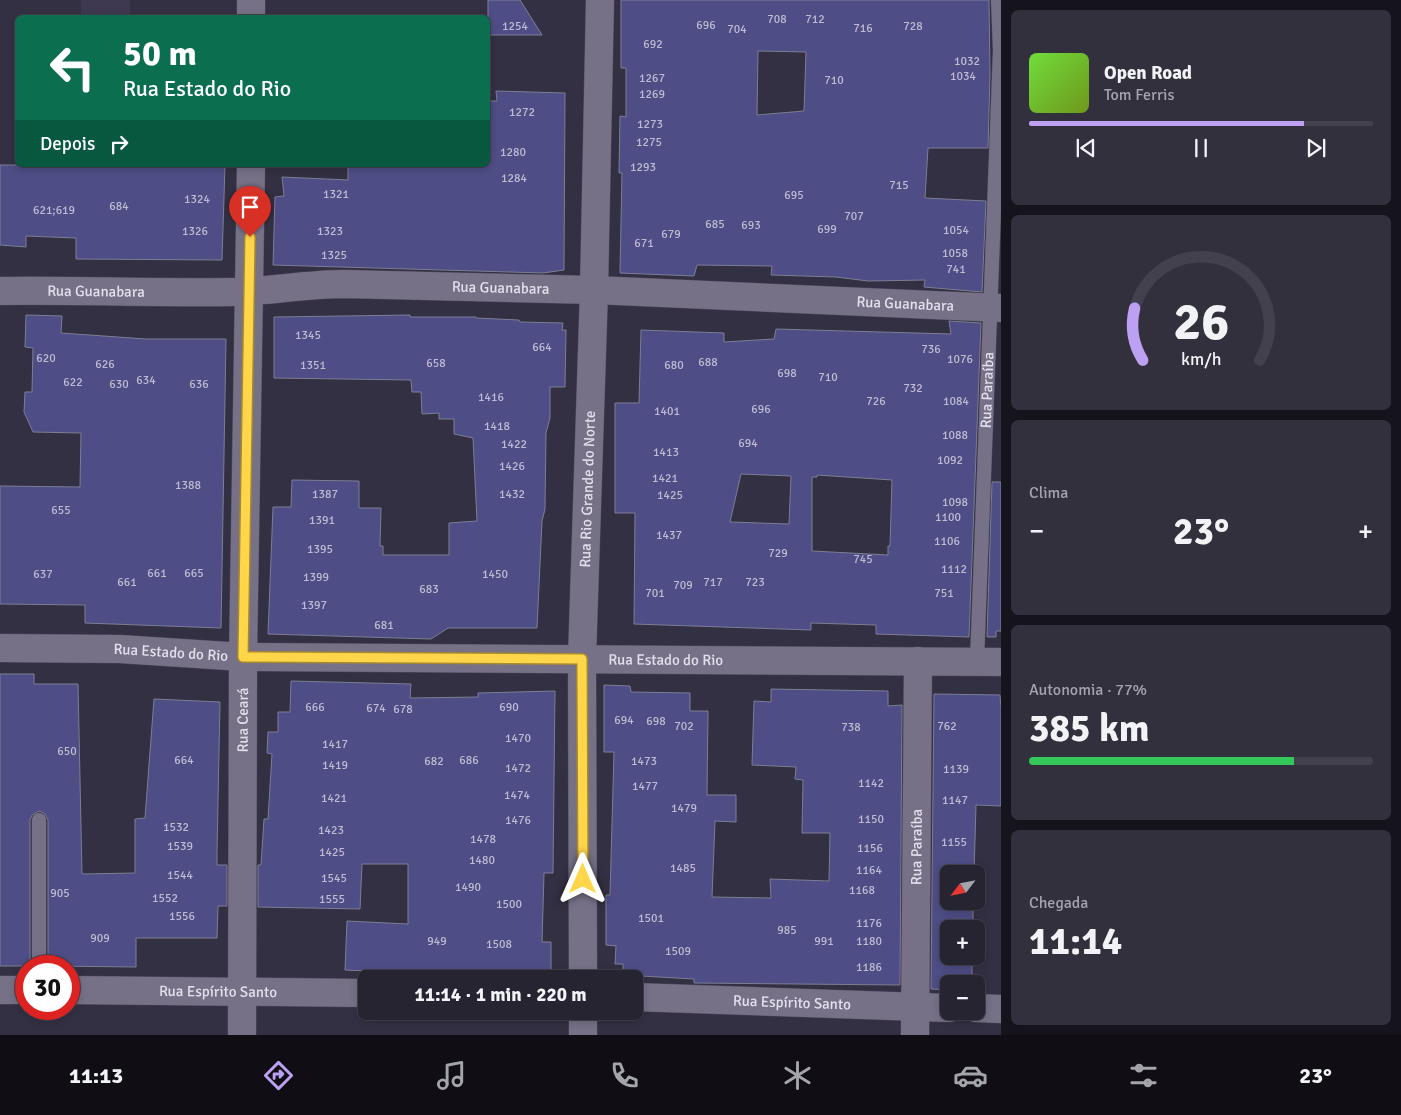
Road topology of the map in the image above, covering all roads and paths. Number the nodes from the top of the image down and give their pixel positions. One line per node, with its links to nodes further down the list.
1 (251, 0): 4 (street)
2 (600, 0): 6 (street, Rua Rio Grande do Norte)
3 (998, 0): 9 (lane, Rua Paraíba)
4 (251, 15)
5 (251, 167): 8 (street, Rua Ceará)
6 (594, 290): 8 (street, Rua Guanabara); 9 (street, Rua Guanabara); 12 (street, Rua Rio Grande do Norte)
7 (0, 291): 8 (street, Rua Guanabara)
8 (250, 291): 11 (street, Rua Ceará)
9 (996, 307): 14 (lane, Rua Paraíba)
10 (0, 648): 11 (street, Rua Estado do Rio)
11 (243, 657): 12 (street, Rua Estado do Rio); 21 (street, Rua Ceará)
12 (582, 659): 13 (street, Rua Estado do Rio); 17 (street, Rua Rio Grande do Norte)
13 (918, 660): 14 (street, Rua Estado do Rio); 24 (street, Rua Paraíba)
14 (989, 661)
15 (39, 820): 16 (lane)
16 (39, 955)
17 (583, 970)
18 (0, 990): 19 (street)
19 (15, 990)
20 (80, 990): 21 (street, Rua Espírito Santo)
21 (242, 992): 22 (street, Rua Espírito Santo); 29 (street, Rua Ceará)
22 (358, 993)
23 (643, 997): 24 (street, Rua Espírito Santo)
24 (915, 1007): 25 (street, Rua Espírito Santo); 31 (street, Rua Paraíba)
25 (940, 1008)
26 (985, 1008): 27 (street)
27 (1001, 1009)
28 (583, 1020): 30 (street)
29 (242, 1035)
30 (583, 1035)
31 (915, 1035)

